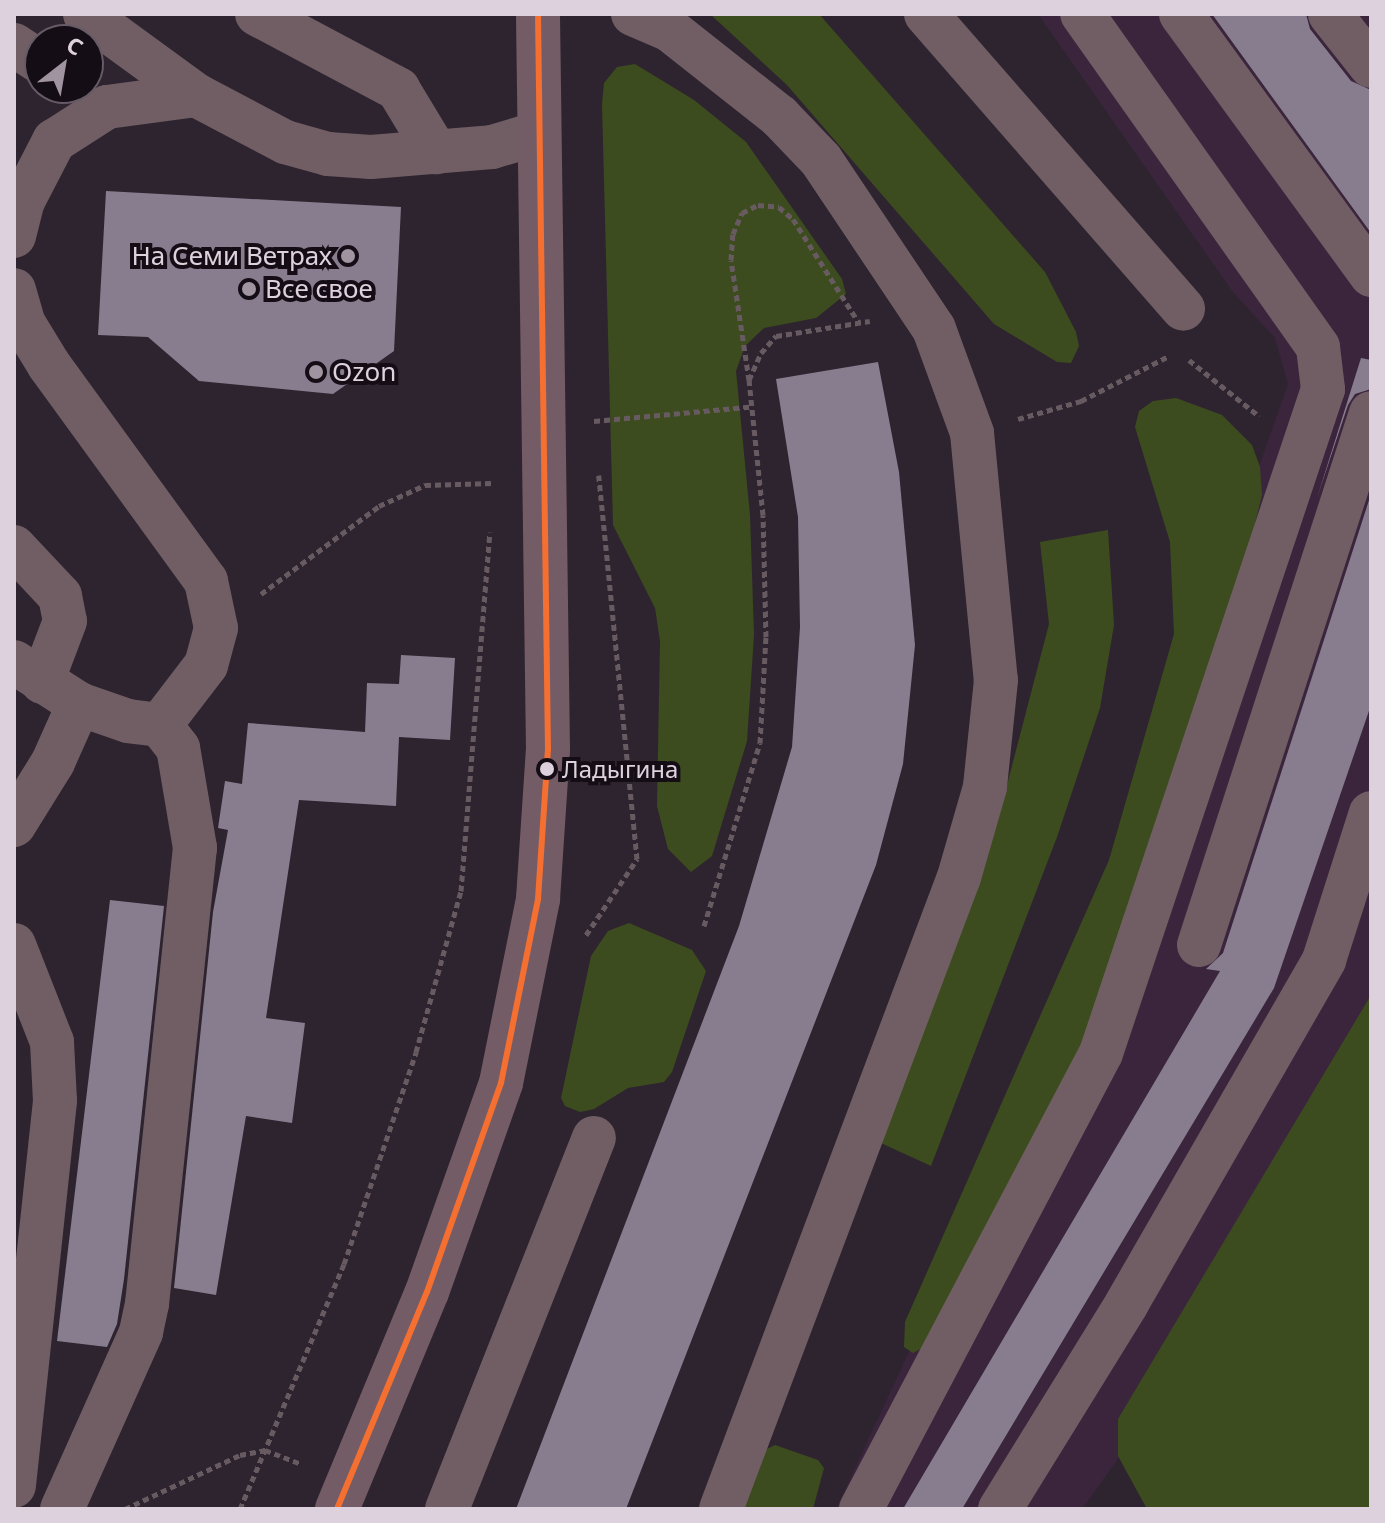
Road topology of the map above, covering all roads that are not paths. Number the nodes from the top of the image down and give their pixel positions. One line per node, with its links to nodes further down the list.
1 (85, 14): 10 (lane)
2 (257, 14): 14 (lane)
3 (538, 14): 13 (main road)
4 (633, 14): 33 (lane)
5 (926, 14): 18 (lane)
6 (1082, 14): 34 (lane)
7 (1181, 14): 16 (lane)
8 (1330, 14): 9 (lane)
9 (1371, 66)
10 (196, 95): 11 (lane); 14 (lane)
11 (104, 97)
12 (87, 104): 15 (lane)
13 (539, 133): 14 (lane); 31 (main road)
14 (436, 152)
15 (14, 236)
16 (1371, 275)
17 (14, 290): 23 (lane)
18 (1183, 309)
19 (1371, 413): 27 (lane)
20 (14, 547): 21 (lane)
21 (28, 672): 22 (lane)
22 (79, 704): 23 (lane); 25 (lane)
23 (160, 725): 30 (lane)
24 (1371, 813): 35 (lane)
25 (14, 825)
26 (14, 945): 29 (lane)
27 (1199, 945)
28 (594, 1138): 32 (lane)
29 (14, 1486)
30 (62, 1509)
31 (337, 1509)
32 (447, 1509)
33 (721, 1509)
34 (861, 1509)
35 (1000, 1509)

